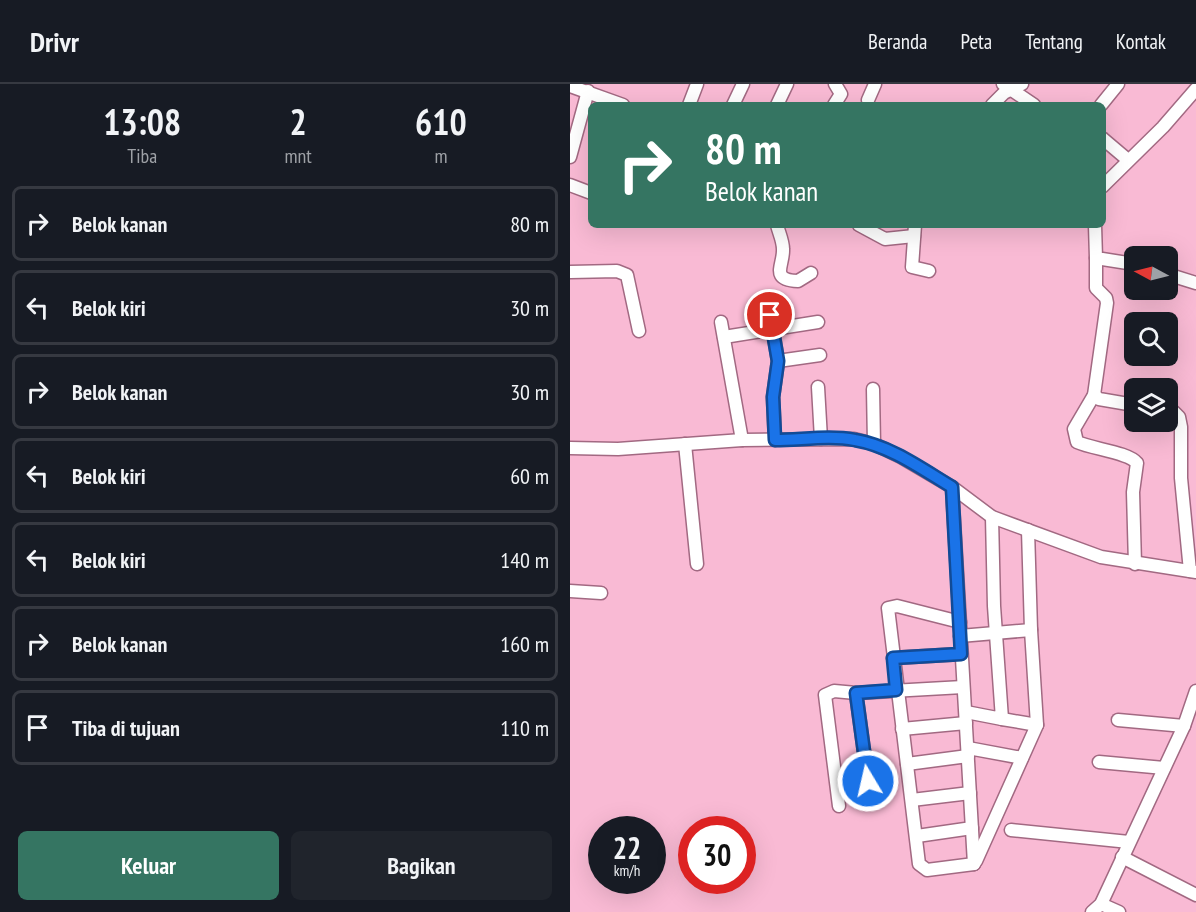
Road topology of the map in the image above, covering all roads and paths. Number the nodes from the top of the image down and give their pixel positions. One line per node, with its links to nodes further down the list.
1 (696, 84): 14 (street)
2 (743, 84): 15 (street)
3 (787, 84): 16 (street)
4 (835, 84): 17 (street)
5 (875, 84): 12 (street)
6 (1022, 84): 9 (street)
7 (1118, 84): 20 (street)
8 (570, 86): 11 (street)
9 (1007, 87): 18 (street); 19 (street)
10 (1196, 89): 23 (street)
11 (588, 91): 13 (street); 22 (street)
12 (868, 100)
13 (616, 102)
14 (689, 102)
15 (734, 102)
16 (778, 102)
17 (836, 102)
18 (995, 102)
19 (1030, 102)
20 (1103, 102)
21 (1106, 141): 23 (street)
22 (570, 157)
23 (1128, 160): 24 (street)
24 (1106, 183)
25 (570, 185): 26 (street)
26 (588, 192)
27 (778, 228): 35 (street)
28 (865, 228): 30 (street)
29 (1095, 228): 31 (street)
30 (914, 230): 33 (street)
31 (1096, 258): 32 (street); 48 (street)
32 (1124, 262)
33 (929, 271)
34 (570, 272): 42 (street)
35 (812, 273)
36 (1178, 277): 37 (street)
37 (1196, 283)
38 (768, 301): 41 (street)
39 (721, 322): 43 (street)
40 (818, 322): 41 (street)
41 (772, 329): 43 (street); 45 (street)
42 (639, 331)
43 (724, 337): 53 (street)
44 (820, 355): 45 (street)
45 (778, 361): 52 (street)
46 (818, 387): 51 (street)
47 (873, 389): 55 (street)
48 (1094, 395): 49 (street); 61 (street)
49 (1124, 403)
50 (1178, 416): 62 (street)
51 (821, 439): 52 (street); 55 (street)
52 (775, 440): 53 (street)
53 (742, 441): 54 (street)
54 (685, 444): 56 (street); 60 (street)
55 (874, 444): 57 (street)
56 (570, 448)
57 (952, 487): 58 (street); 65 (street)
58 (992, 518): 59 (street); 67 (street)
59 (1028, 530): 61 (street); 66 (street)
60 (697, 564)
61 (1136, 564): 62 (street)
62 (1193, 572)
63 (570, 591): 64 (street)
64 (601, 593)
65 (960, 622): 68 (street); 70 (street)
66 (1031, 630): 67 (street); 78 (street)
67 (996, 634): 68 (street); 76 (street)
68 (960, 636): 69 (street)
69 (961, 654): 70 (street); 71 (street)
70 (893, 658): 72 (street)
71 (963, 687): 72 (street); 75 (street)
72 (896, 690): 74 (street); 80 (street)
73 (1196, 691): 79 (street)
74 (856, 693): 86 (street); 89 (street)
75 (966, 717): 76 (street); 80 (street); 81 (street)
76 (1002, 719): 78 (street)
77 (1119, 720): 79 (street)
78 (1037, 725): 82 (street)
79 (1184, 726): 85 (street)
80 (902, 729): 84 (street)
81 (968, 752): 82 (street); 84 (street); 87 (street)
82 (1022, 758): 95 (street)
83 (1099, 762): 85 (street)
84 (907, 764): 88 (street)
85 (1164, 768): 93 (street)
86 (868, 781)
87 (970, 792): 88 (street); 90 (street)
88 (912, 800): 92 (street)
89 (839, 806)
90 (972, 828): 92 (street); 95 (street)
91 (1011, 830): 93 (street)
92 (917, 836): 95 (street)
93 (1129, 842): 94 (street)
94 (1122, 858): 96 (street); 97 (street)
95 (975, 864)
96 (1196, 895)
97 (1096, 908): 98 (street)
98 (1119, 912)

